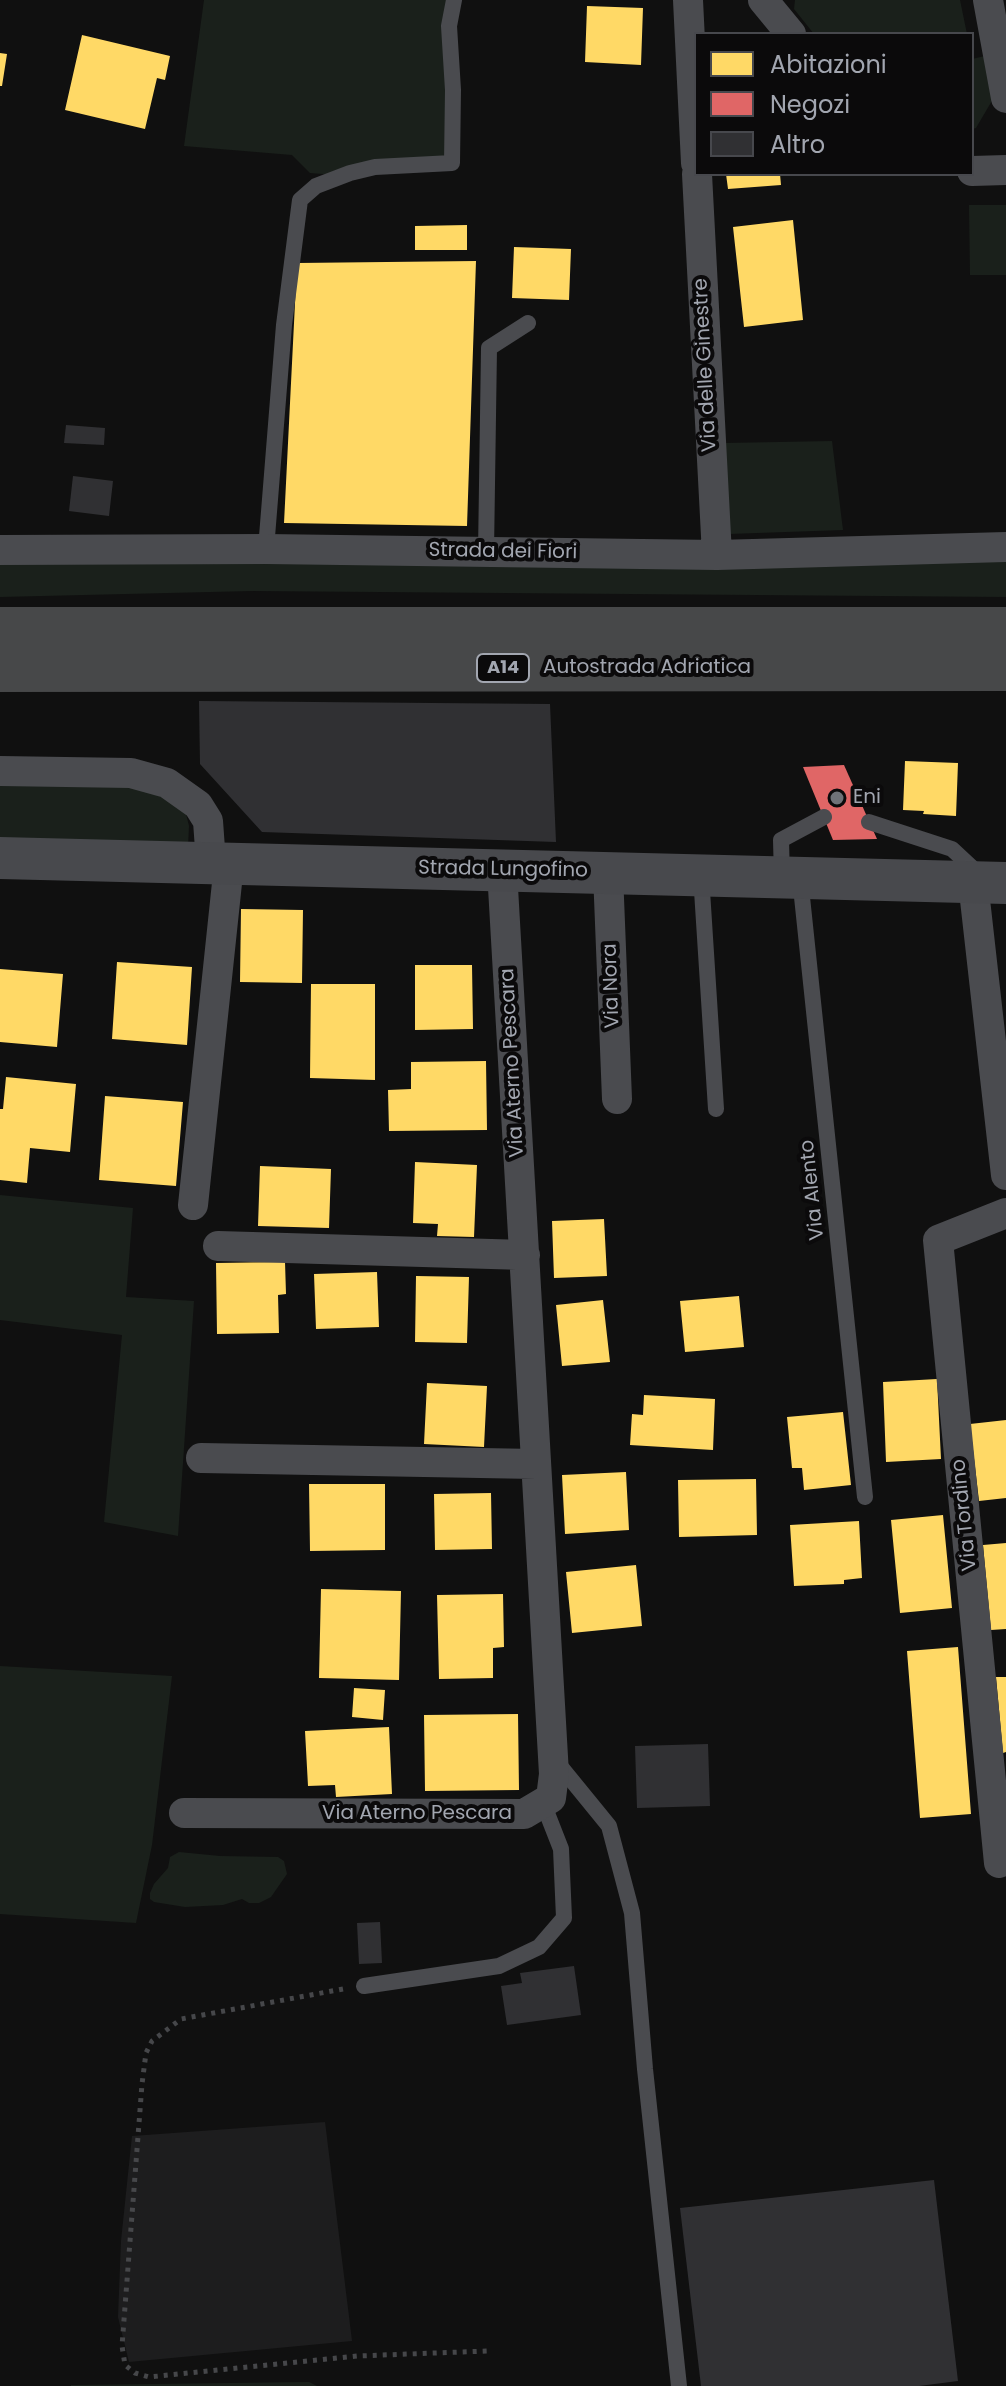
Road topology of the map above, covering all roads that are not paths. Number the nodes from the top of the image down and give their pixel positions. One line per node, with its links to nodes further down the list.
1 (454, 0): 13 (lane)
2 (688, 0): 7 (street)
3 (763, 0): 5 (street)
4 (988, 0): 6 (street)
5 (789, 32)
6 (1006, 98)
7 (694, 122)
8 (1006, 170): 9 (street)
9 (974, 171)
10 (697, 176): 16 (street, Via delle Ginestre)
11 (528, 323): 15 (lane)
12 (1006, 547): 16 (street, Strada dei Fiori)
13 (266, 549): 14 (street, Strada dei Fiori); 15 (street, Strada dei Fiori)
14 (0, 550)
15 (486, 552): 16 (street, Strada dei Fiori)
16 (717, 555)
17 (0, 629): 18 (highway, Autostrada Adriatica / A14)
18 (1006, 629)
19 (1006, 669): 20 (highway, Autostrada Adriatica / A14)
20 (0, 670)
21 (0, 771): 25 (street)
22 (824, 817): 29 (lane, Via Alento)
23 (869, 822): 30 (lane)
24 (0, 858): 25 (main road, Strada Lungofino)
25 (220, 863): 26 (main road, Strada Lungofino); 34 (street)
26 (502, 870): 27 (main road, Strada Lungofino); 37 (street, Via Aterno Pescara)
27 (608, 873): 28 (main road, Strada Lungofino); 31 (street, Via Nora)
28 (701, 875): 29 (main road, Strada Lungofino); 32 (lane)
29 (791, 878): 30 (main road, Strada Lungofino); 40 (lane, Via Alento)
30 (989, 883): 33 (street)
31 (617, 1099)
32 (716, 1109)
33 (1006, 1175)
34 (193, 1205)
35 (1006, 1213): 44 (street, Via Tordino)
36 (218, 1246): 37 (street)
37 (525, 1255): 39 (street, Via Aterno Pescara)
38 (201, 1458): 39 (street)
39 (536, 1464): 41 (street, Via Aterno Pescara)
40 (865, 1497)
41 (552, 1757): 42 (street, Via Aterno Pescara); 46 (lane)
42 (543, 1803): 43 (street, Via Aterno Pescara); 45 (lane)
43 (184, 1813)
44 (999, 1863)
45 (364, 1986)
46 (679, 2386)

